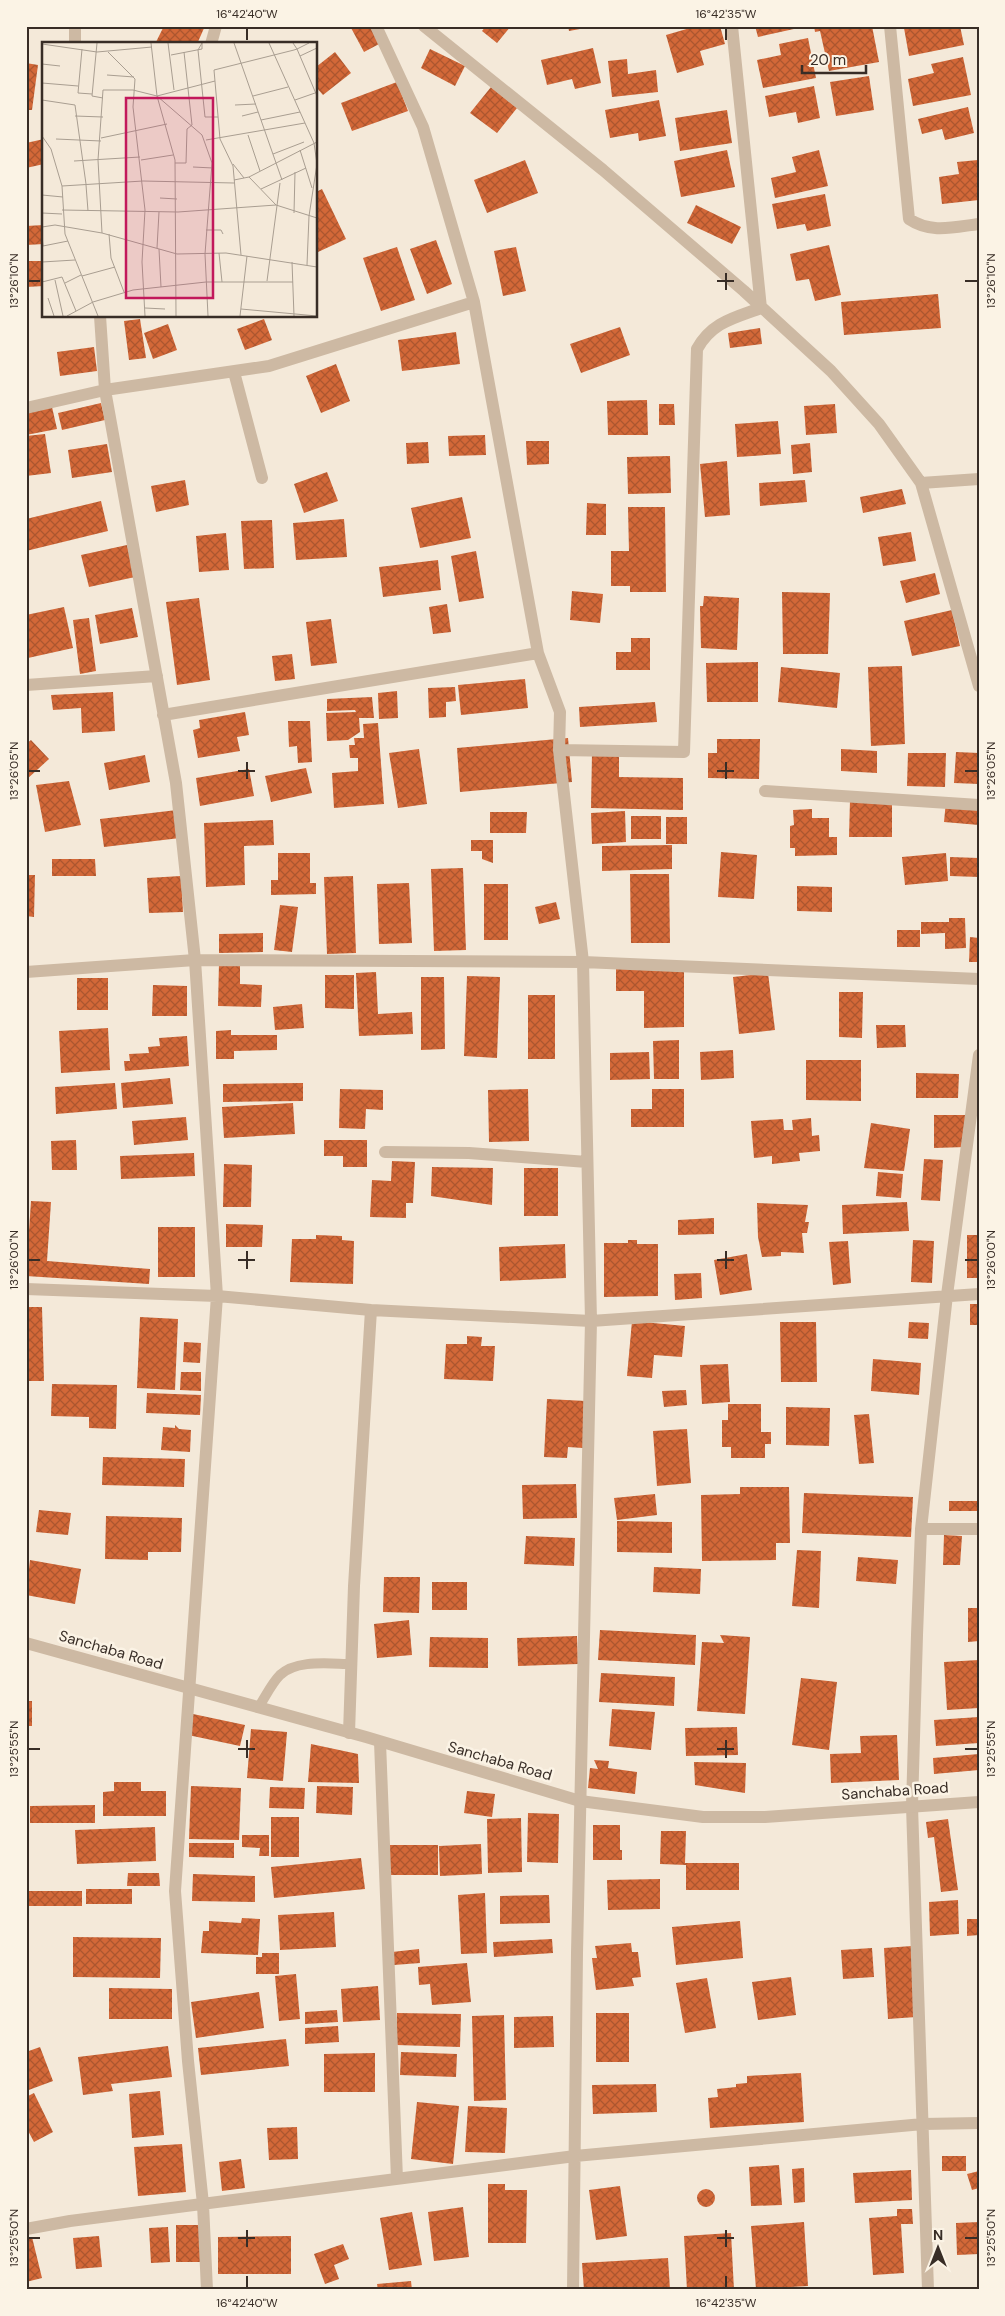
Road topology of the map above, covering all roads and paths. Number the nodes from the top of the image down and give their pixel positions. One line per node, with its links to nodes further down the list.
1 (75, 26): 7 (street)
2 (216, 26): 8 (street)
3 (376, 26): 10 (street)
4 (424, 26): 11 (street)
5 (732, 26): 11 (street)
6 (890, 26): 9 (street)
7 (74, 42)
8 (212, 42)
9 (979, 224)
10 (474, 302): 13 (street); 19 (street)
11 (761, 308): 18 (street); 24 (street)
12 (100, 318): 14 (street)
13 (234, 372): 14 (street); 16 (street)
14 (105, 390): 15 (street); 20 (street)
15 (26, 408)
16 (262, 478)
17 (979, 480): 18 (street)
18 (922, 483): 22 (street)
19 (538, 653): 23 (street); 24 (street)
20 (157, 676): 21 (street); 23 (street)
21 (26, 686)
22 (979, 686)
23 (162, 716): 27 (street)
24 (559, 750): 28 (street)
25 (765, 791): 26 (street)
26 (979, 805)
27 (195, 960): 28 (street); 29 (street); 37 (street)
28 (583, 962): 30 (street); 33 (street)
29 (26, 972)
30 (979, 979)
31 (979, 1055): 36 (street)
32 (385, 1152): 33 (street)
33 (587, 1162): 39 (street)
34 (26, 1289): 37 (street)
35 (979, 1294): 36 (street)
36 (947, 1295): 39 (street); 40 (street)
37 (217, 1296): 38 (street); 44 (street)
38 (371, 1310): 39 (street); 43 (street)
39 (591, 1321): 48 (street)
40 (922, 1529): 41 (street); 50 (street)
41 (979, 1529)
42 (26, 1643): 44 (street, Sanchaba Road)
43 (352, 1664): 45 (lane); 46 (street)
44 (190, 1690): 45 (street, Sanchaba Road); 55 (street)
45 (258, 1708): 46 (street, Sanchaba Road)
46 (349, 1733): 47 (street, Sanchaba Road)
47 (380, 1742): 48 (street, Sanchaba Road); 54 (street)
48 (580, 1801): 50 (street, Sanchaba Road); 53 (street)
49 (979, 1802): 50 (street, Sanchaba Road)
50 (912, 1806): 52 (street)
51 (979, 2123): 52 (street)
52 (923, 2124): 53 (street); 59 (street)
53 (575, 2156): 54 (street); 58 (street)
54 (397, 2179): 55 (street)
55 (203, 2204): 56 (street); 57 (street)
56 (26, 2229)
57 (207, 2290)
58 (573, 2290)
59 (928, 2290)

